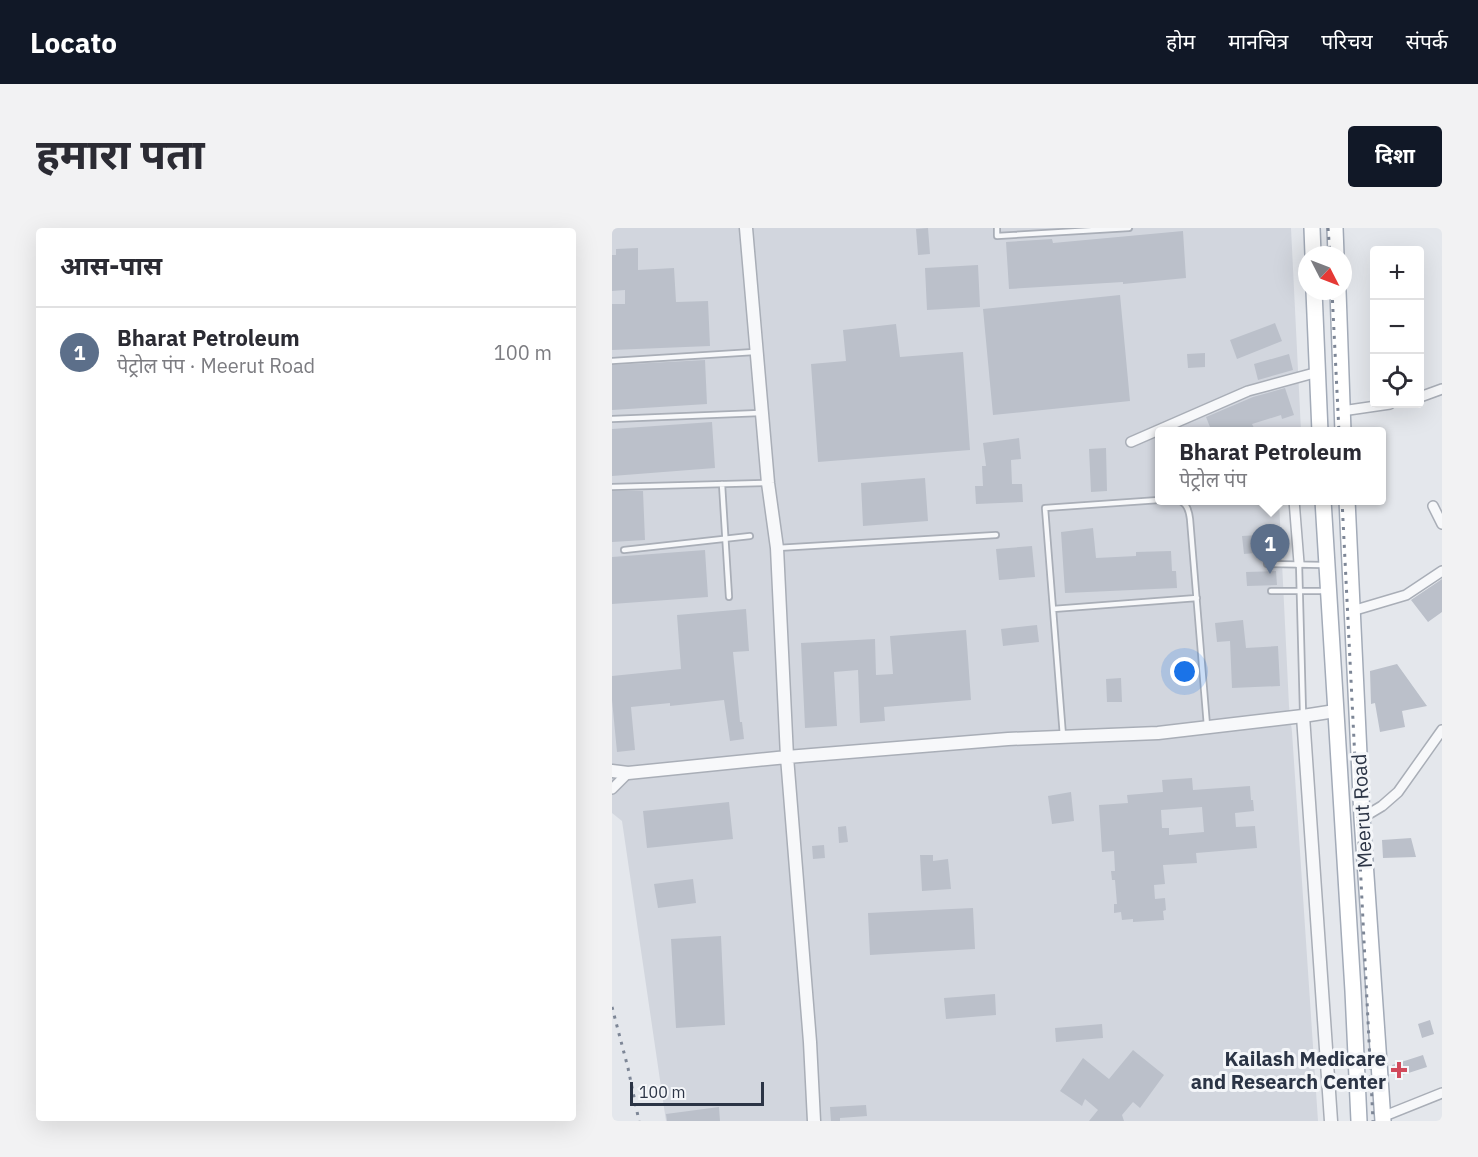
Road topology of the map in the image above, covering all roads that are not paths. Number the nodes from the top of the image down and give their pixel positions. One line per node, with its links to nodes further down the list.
1 (746, 228): 10 (street)
2 (997, 228): 3 (lane)
3 (1129, 228)
4 (1312, 228): 6 (main road)
5 (1335, 228): 7 (main road)
6 (1313, 246)
7 (1336, 246)
8 (1314, 300): 12 (main road)
9 (1338, 300): 16 (main road)
10 (757, 352): 11 (lane); 17 (street)
11 (612, 361)
12 (1318, 372): 19 (street); 20 (main road)
13 (1442, 389): 14 (street)
14 (1424, 395)
15 (1370, 407): 16 (street)
16 (1342, 411): 21 (main road)
17 (763, 413): 18 (lane); 24 (street)
18 (612, 419)
19 (1165, 427)
20 (1320, 427)
21 (1343, 427)
22 (1155, 432): 23 (street)
23 (1131, 442)
24 (768, 483): 25 (lane); 37 (street)
25 (722, 484): 26 (lane); 36 (lane)
26 (612, 487)
27 (1155, 500): 48 (lane)
28 (1185, 505): 47 (lane)
29 (1294, 505): 39 (street)
30 (1323, 505): 41 (main road, Meerut Road)
31 (1347, 505): 49 (main road, Meerut Road)
32 (1433, 506): 33 (street)
33 (1442, 524)
34 (996, 535): 37 (lane)
35 (750, 536): 36 (lane)
36 (726, 540): 38 (lane); 46 (lane)
37 (777, 548): 56 (street)
38 (624, 550)
39 (1299, 563): 40 (lane); 41 (lane); 43 (lane)
40 (1267, 564)
41 (1326, 565): 45 (main road, Meerut Road)
42 (1442, 571): 49 (street)
43 (1299, 590): 44 (lane); 45 (lane); 52 (lane)
44 (1271, 591)
45 (1327, 591): 51 (main road, Meerut Road)
46 (729, 597)
47 (1197, 598): 48 (lane); 53 (lane)
48 (1053, 609): 55 (lane)
49 (1352, 611): 50 (main road, Meerut Road)
50 (1357, 708): 51 (main road); 60 (main road, Meerut Road)
51 (1335, 711): 52 (street); 65 (main road, Meerut Road)
52 (1304, 716): 53 (street); 64 (street)
53 (1207, 726): 55 (street)
54 (1442, 730): 60 (street)
55 (1063, 738): 56 (street)
56 (787, 757): 58 (street); 63 (street)
57 (612, 771): 58 (street)
58 (628, 773): 59 (street)
59 (612, 789)
60 (1362, 818): 62 (main road, Meerut Road)
61 (1442, 1093): 62 (street)
62 (1383, 1119)
63 (814, 1121)
64 (1330, 1121)
65 (1359, 1121)

